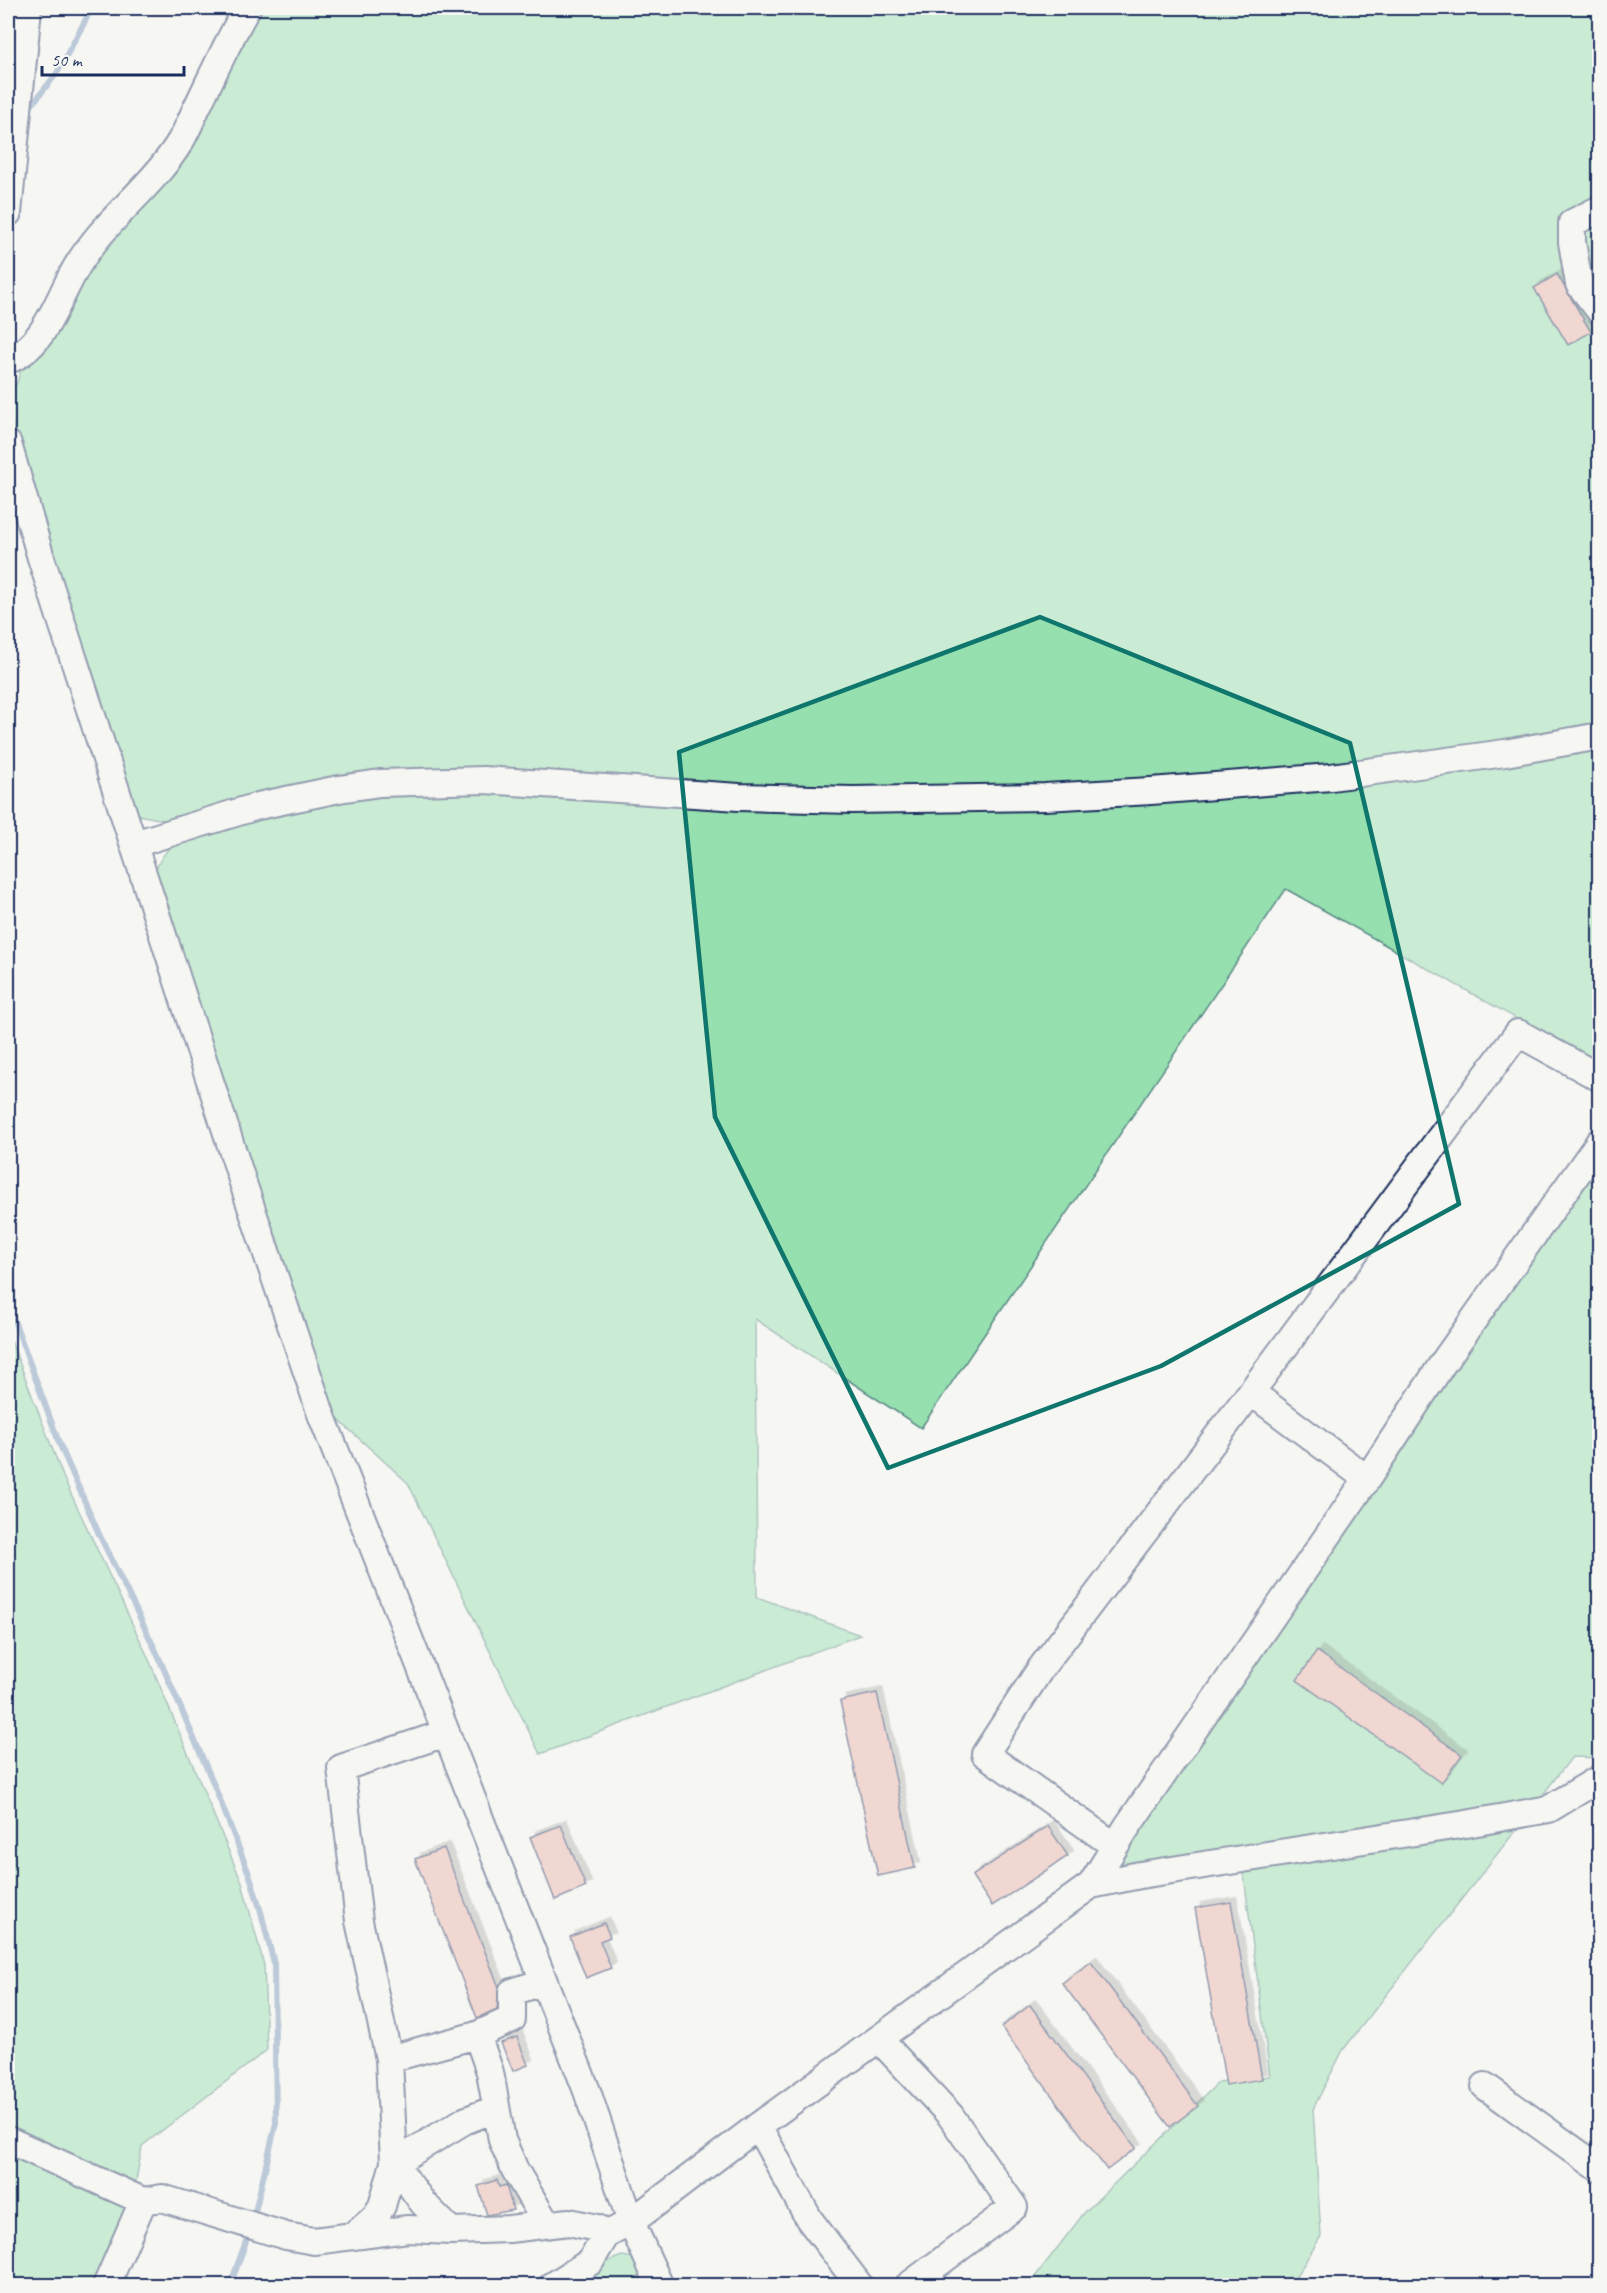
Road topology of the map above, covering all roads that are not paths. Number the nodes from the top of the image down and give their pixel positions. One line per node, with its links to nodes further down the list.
1 (28, 8): 4 (lane)
2 (247, 8): 6 (lane)
3 (1599, 209): 5 (lane)
4 (8, 213)
5 (1599, 311)
6 (8, 360)
7 (8, 444): 9 (lane)
8 (1599, 736): 9 (lane)
9 (134, 844): 14 (lane)
10 (1599, 1078): 12 (lane)
11 (1599, 1141): 13 (lane)
12 (1251, 1392): 13 (lane); 16 (lane)
13 (1367, 1479): 16 (lane)
14 (446, 1733): 18 (lane); 21 (lane)
15 (1599, 1778): 17 (lane)
16 (1115, 1846): 17 (lane)
17 (1090, 1885): 20 (lane)
18 (543, 1982): 19 (lane); 29 (lane)
19 (477, 2035): 21 (lane); 23 (lane)
20 (879, 2039): 24 (lane); 38 (lane)
21 (389, 2059): 26 (lane)
22 (1485, 2086): 27 (lane)
23 (495, 2109): 26 (lane); 30 (lane)
24 (758, 2126): 29 (lane); 37 (lane)
25 (8, 2140): 28 (lane)
26 (394, 2163): 31 (lane); 32 (lane)
27 (1599, 2169)
28 (143, 2201): 32 (lane); 34 (lane)
29 (631, 2222): 33 (lane); 36 (lane)
30 (546, 2223): 31 (lane); 33 (lane)
31 (451, 2231): 32 (lane)
32 (356, 2234)
33 (606, 2235): 35 (lane)
34 (106, 2286)
35 (552, 2286)
36 (660, 2286)
37 (860, 2286)
38 (908, 2286)

